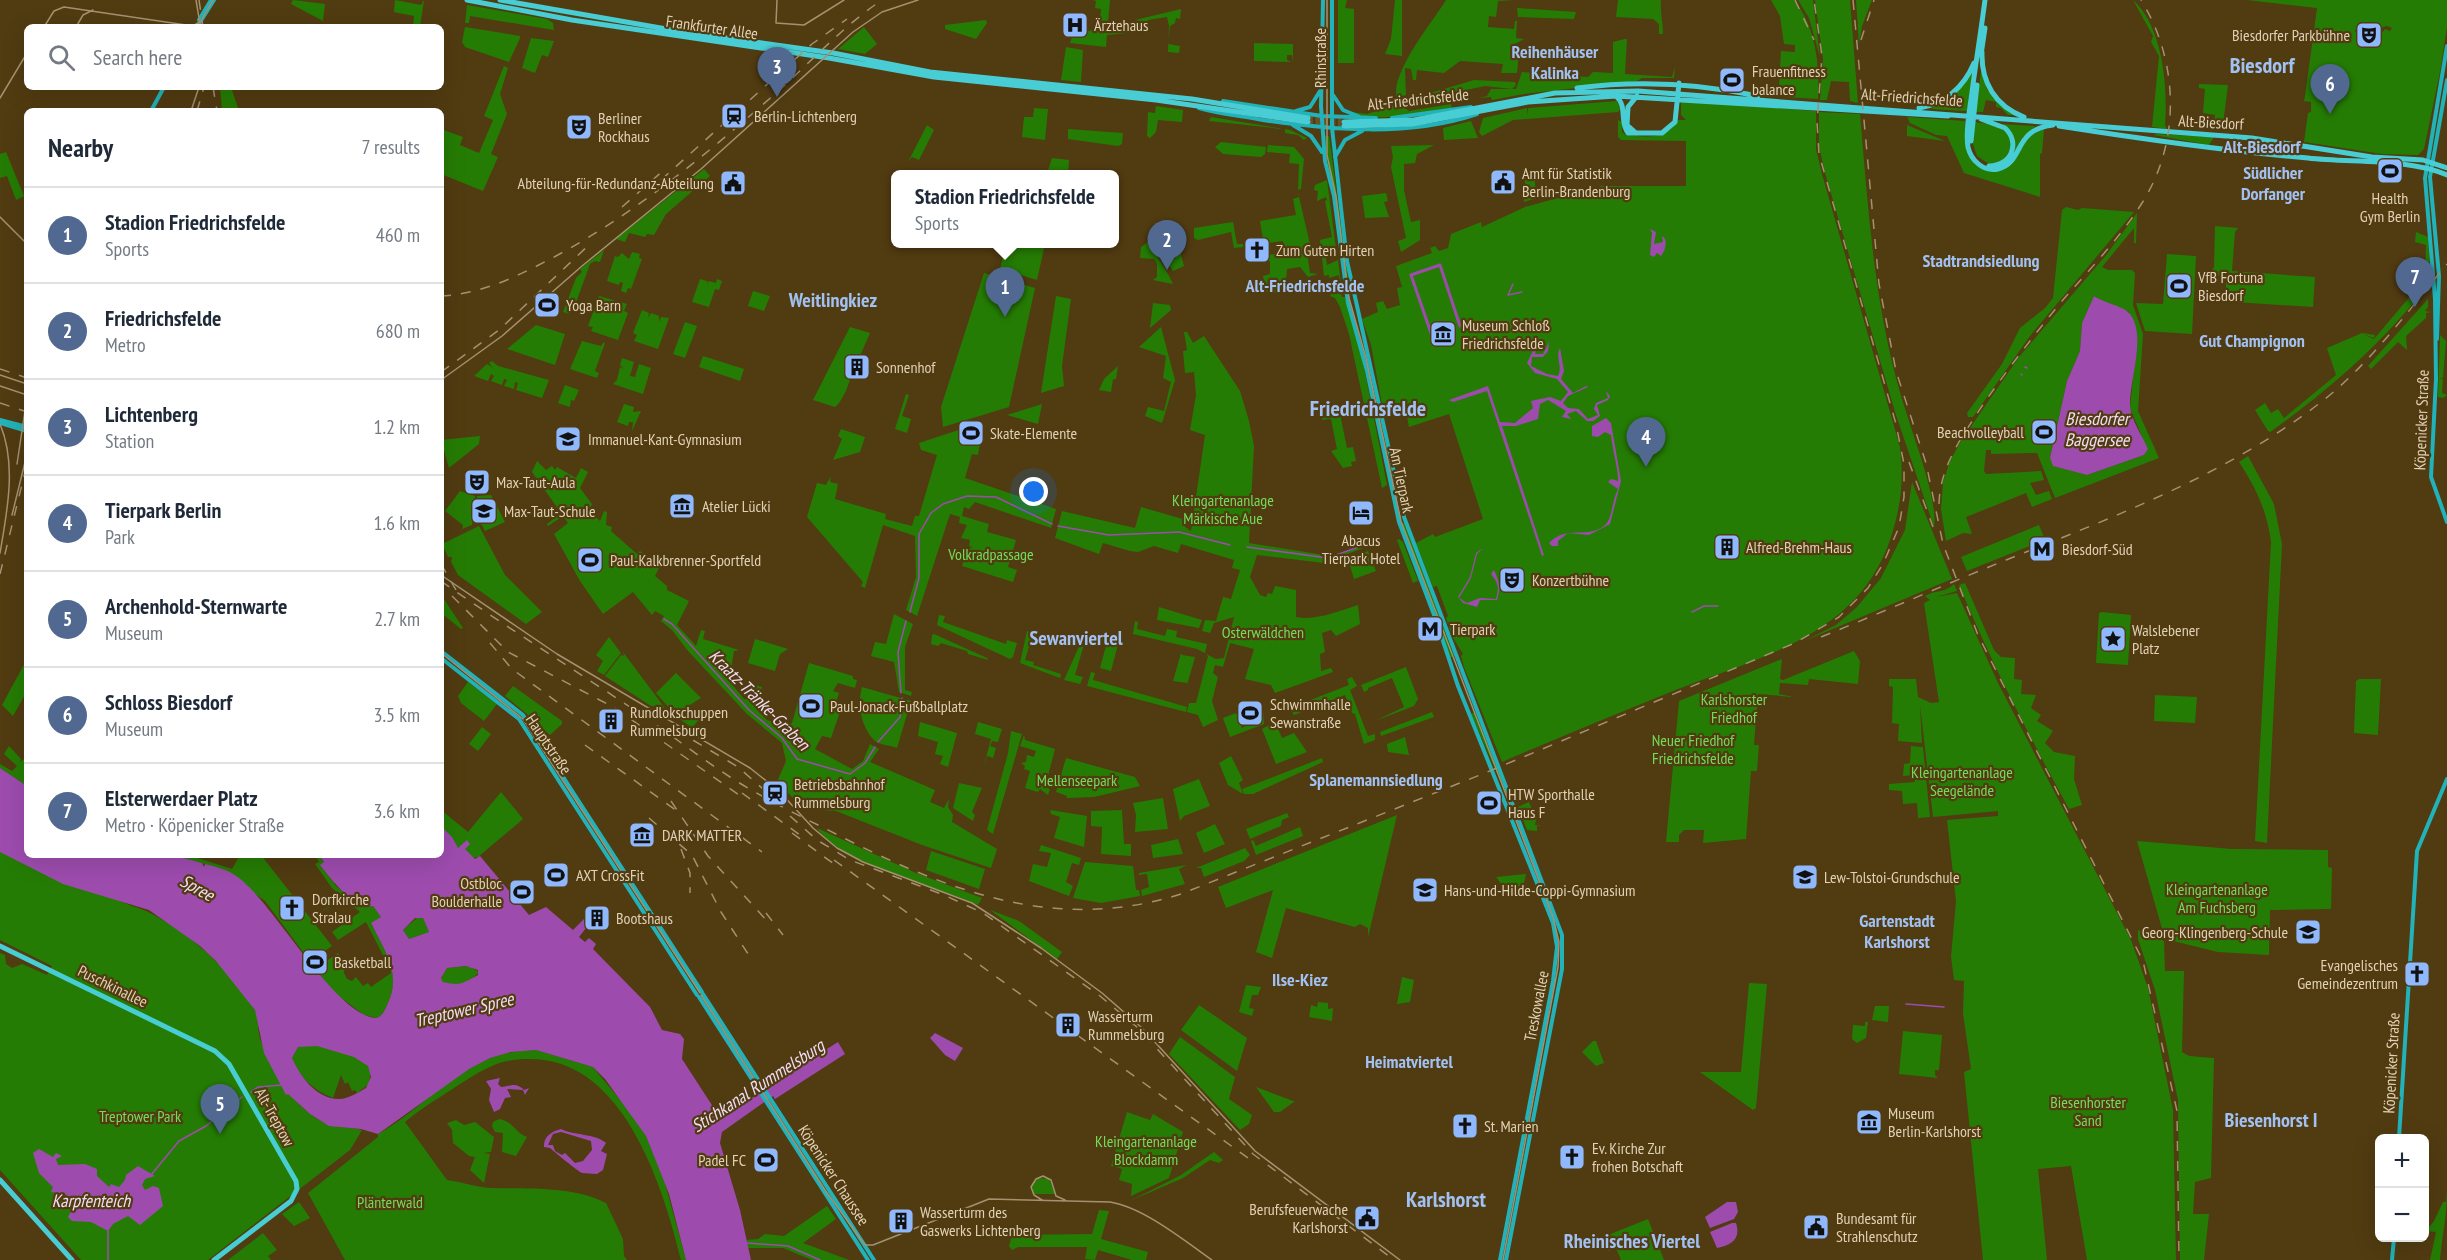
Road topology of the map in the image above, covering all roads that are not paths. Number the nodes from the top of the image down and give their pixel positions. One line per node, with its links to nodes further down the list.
1 (212, 0): 8 (main road)
2 (467, 0): 11 (main road, Frankfurter Allee)
3 (500, 0): 7 (main road, Frankfurter Allee)
4 (1323, 0): 17 (main road, Rhinstraße)
5 (1332, 0): 21 (main road, Rhinstraße)
6 (1987, 0): 13 (main road)
7 (619, 20): 9 (main road, Frankfurter Allee); 11 (main road)
8 (199, 24)
9 (642, 24): 10 (main road, Frankfurter Allee); 11 (main road)
10 (649, 26): 11 (main road); 14 (main road, Frankfurter Allee)
11 (621, 28): 14 (main road, Frankfurter Allee)
12 (2447, 46): 19 (main road)
13 (1980, 49): 30 (main road); 31 (main road); 38 (main road)
14 (831, 55): 15 (main road, Frankfurter Allee)
15 (957, 78): 26 (main road, Alt-Friedrichsfelde)
16 (2447, 80): 27 (main road)
17 (1322, 84): 32 (main road); 33 (main road, Rhinstraße)
18 (1678, 86): 22 (main road); 25 (main road); 47 (main road)
19 (2440, 88): 27 (main road); 50 (main road)
20 (162, 90): 28 (main road)
21 (1331, 91): 34 (main road, Rhinstraße); 36 (main road)
22 (1555, 93): 25 (main road, Alt-Friedrichsfelde); 29 (main road)
23 (1616, 96): 24 (main road, Alt-Friedrichsfelde); 29 (main road, Alt-Friedrichsfelde); 47 (main road)
24 (1638, 96): 35 (main road, Alt-Friedrichsfelde); 47 (main road)
25 (1771, 100): 30 (main road, Alt-Friedrichsfelde)
26 (1191, 102): 32 (main road, Alt-Friedrichsfelde); 37 (main road, Alt-Friedrichsfelde); 41 (main road, Alt-Friedrichsfelde)
27 (2443, 102): 50 (main road)
28 (153, 108)
29 (1479, 109): 36 (main road, Alt-Friedrichsfelde); 42 (main road, Alt-Friedrichsfelde); 46 (main road, Alt-Friedrichsfelde)
30 (1909, 110): 31 (main road, Alt-Friedrichsfelde)
31 (1972, 111): 38 (main road, Alt-Biesdorf); 40 (main road)
32 (1294, 112): 33 (main road, Alt-Friedrichsfelde)
33 (1322, 116): 34 (main road, Alt-Friedrichsfelde); 39 (main road); 44 (main road, Am Tierpark)
34 (1332, 117): 36 (main road, Alt-Friedrichsfelde); 39 (main road); 45 (main road, Am Tierpark)
35 (1981, 118): 40 (main road); 43 (main road, Alt-Biesdorf)
36 (1366, 119)
37 (1308, 120)
38 (2035, 120): 50 (main road, Alt-Biesdorf)
39 (1327, 122): 44 (main road); 45 (main road)
40 (1970, 122): 43 (main road)
41 (1290, 124): 44 (main road, Alt-Friedrichsfelde); 49 (main road)
42 (1344, 124)
43 (2053, 125): 50 (main road, Alt-Biesdorf)
44 (1322, 127): 45 (main road, Alt-Friedrichsfelde); 49 (main road, Am Tierpark)
45 (1332, 128): 46 (main road, Alt-Friedrichsfelde); 48 (main road, Am Tierpark)
46 (1366, 130): 48 (main road)
47 (1637, 133)
48 (1335, 158): 59 (main road, Am Tierpark)
49 (1325, 161): 58 (main road, Am Tierpark)
50 (2430, 165): 51 (main road, Alt-Biesdorf); 52 (main road, Alt-Biesdorf); 55 (main road, Köpenicker Straße)
51 (2447, 168)
52 (2447, 175)
53 (0, 422): 54 (main road)
54 (24, 428)
55 (2447, 522)
56 (444, 653): 61 (main road, Hauptstraße)
57 (444, 660): 62 (main road, Hauptstraße)
58 (1491, 766): 74 (main road, Treskowallee)
59 (1498, 767): 75 (main road, Treskowallee)
60 (2447, 779): 67 (main road, Köpenicker Straße)
61 (584, 807): 62 (main road); 64 (main road, Hauptstraße)
62 (579, 811): 64 (main road, Hauptstraße)
63 (0, 946): 65 (main road, Puschkinallee)
64 (700, 994): 66 (main road)
65 (215, 1051): 71 (main road, Alt-Treptow)
66 (770, 1105): 72 (main road, Köpenicker Chaussee); 73 (main road, Köpenicker Chaussee)
67 (2399, 1134)
68 (0, 1180): 70 (main road)
69 (2394, 1242): 76 (main road)
70 (72, 1260)
71 (214, 1260)
72 (868, 1260)
73 (874, 1260)
74 (1500, 1260)
75 (1506, 1260)
76 (2392, 1260)

